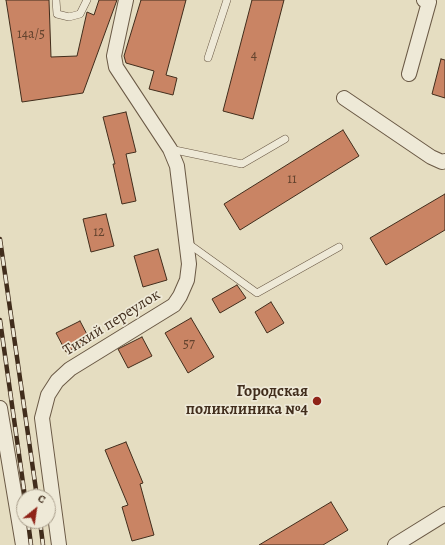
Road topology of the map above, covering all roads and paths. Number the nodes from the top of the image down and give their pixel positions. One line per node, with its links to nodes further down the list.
1 (56, 0): 2 (lane)
2 (87, 0)
3 (126, 0): 10 (street, Тихий переулок)
4 (227, 0): 6 (lane)
5 (428, 1): 7 (street)
6 (208, 58)
7 (409, 74)
8 (344, 98): 11 (street)
9 (285, 139): 10 (lane)
10 (170, 149): 12 (street, Тихий переулок)
11 (445, 161)
12 (186, 242): 13 (lane); 17 (street, Тихий переулок)
13 (339, 247)
14 (0, 408): 16 (street)
15 (445, 514): 18 (street)
16 (23, 545)
17 (59, 545)
18 (395, 545)

